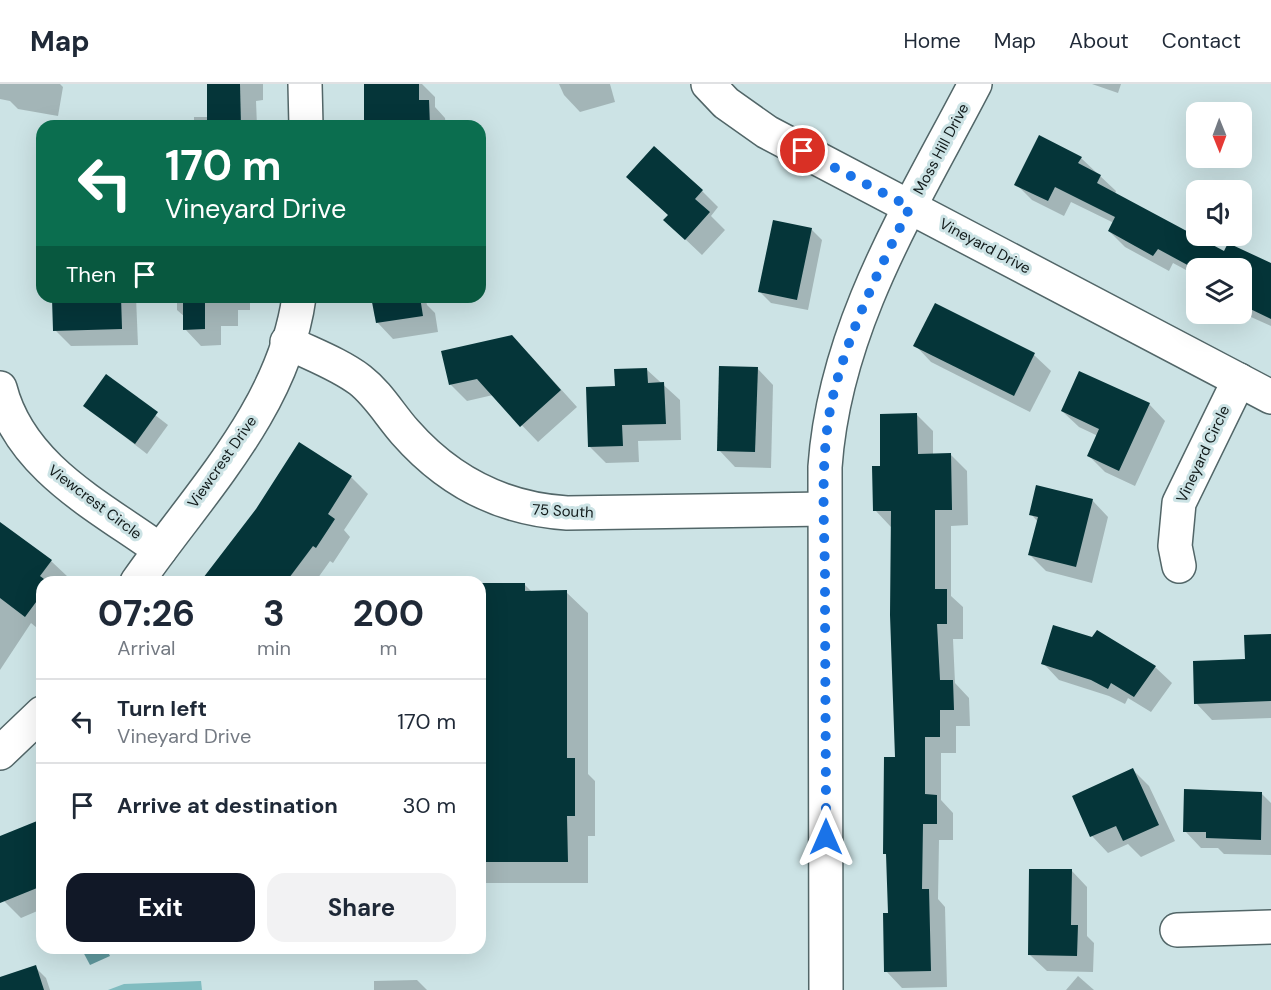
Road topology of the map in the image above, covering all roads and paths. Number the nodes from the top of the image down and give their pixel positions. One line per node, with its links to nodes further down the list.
1 (305, 84): 4 (street)
2 (708, 84): 5 (street, Vineyard Drive)
3 (975, 84): 5 (street, Moss Hill Drive)
4 (306, 120)
5 (910, 207): 8 (street, Vineyard Drive); 11 (street, Moss Hill Drive)
6 (297, 303): 7 (street, Viewcrest Drive)
7 (287, 342): 11 (street, 75 South); 12 (street, Viewcrest Drive)
8 (1239, 380): 10 (street, Vineyard Drive); 13 (street, Vineyard Circle)
9 (0, 388): 12 (street, Viewcrest Circle)
10 (1271, 397)
11 (824, 509): 19 (street, Moss Hill Drive)
12 (160, 549): 14 (street, Viewcrest Drive)
13 (1179, 566)
14 (141, 576)
15 (36, 719): 16 (street)
16 (0, 753)
17 (1271, 927): 18 (street)
18 (1177, 930)
19 (826, 990)

